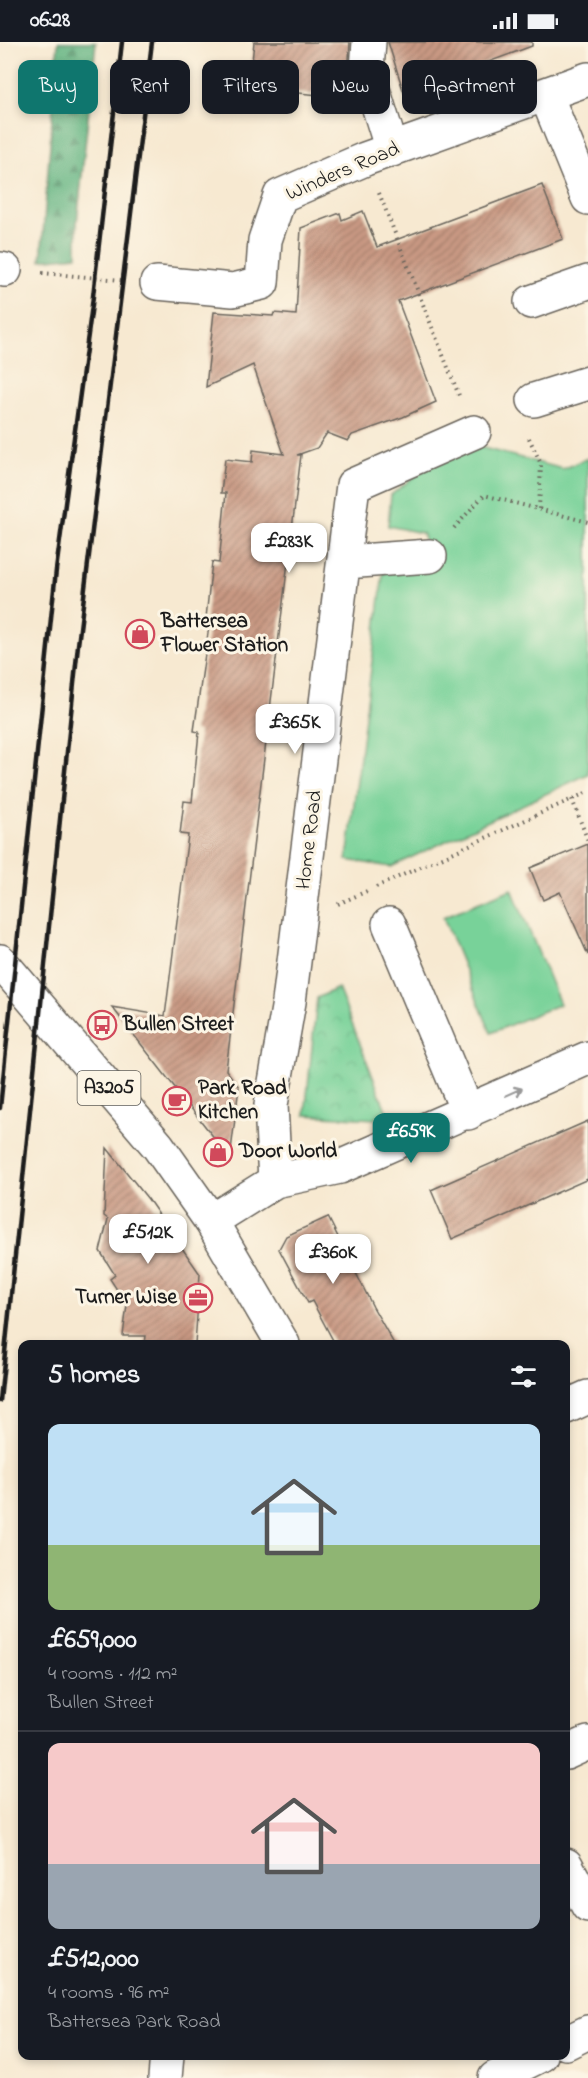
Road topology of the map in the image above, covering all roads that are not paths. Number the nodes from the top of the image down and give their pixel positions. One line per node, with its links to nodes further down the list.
1 (369, 42): 4 (main road)
2 (588, 79): 3 (main road, Winders Road)
3 (546, 95): 4 (main road, Winders Road); 5 (main road)
4 (379, 154): 7 (main road, Winders Road)
5 (588, 198)
6 (588, 282): 8 (main road)
7 (157, 283)
8 (531, 302)
9 (588, 383): 10 (main road)
10 (534, 400)
11 (474, 432): 13 (main road, Home Road)
12 (430, 556): 13 (main road)
13 (345, 562): 18 (main road, Home Road)
14 (389, 924): 17 (main road)
15 (0, 961): 19 (main road, A3205)
16 (588, 1058): 17 (main road, one-way to 16)
17 (468, 1113): 18 (main road)
18 (275, 1181): 19 (main road)
19 (211, 1221): 20 (main road, A3205)
20 (281, 1340)
21 (588, 1396): 22 (main road)
22 (570, 1405)
23 (588, 1743): 24 (main road)
24 (570, 1752)
25 (570, 1872): 26 (main road)
26 (588, 1906)
27 (588, 2032): 28 (main road)
28 (570, 2041)
29 (167, 2060): 31 (main road)
30 (532, 2060): 32 (main road)
31 (165, 2078)
32 (495, 2078)

